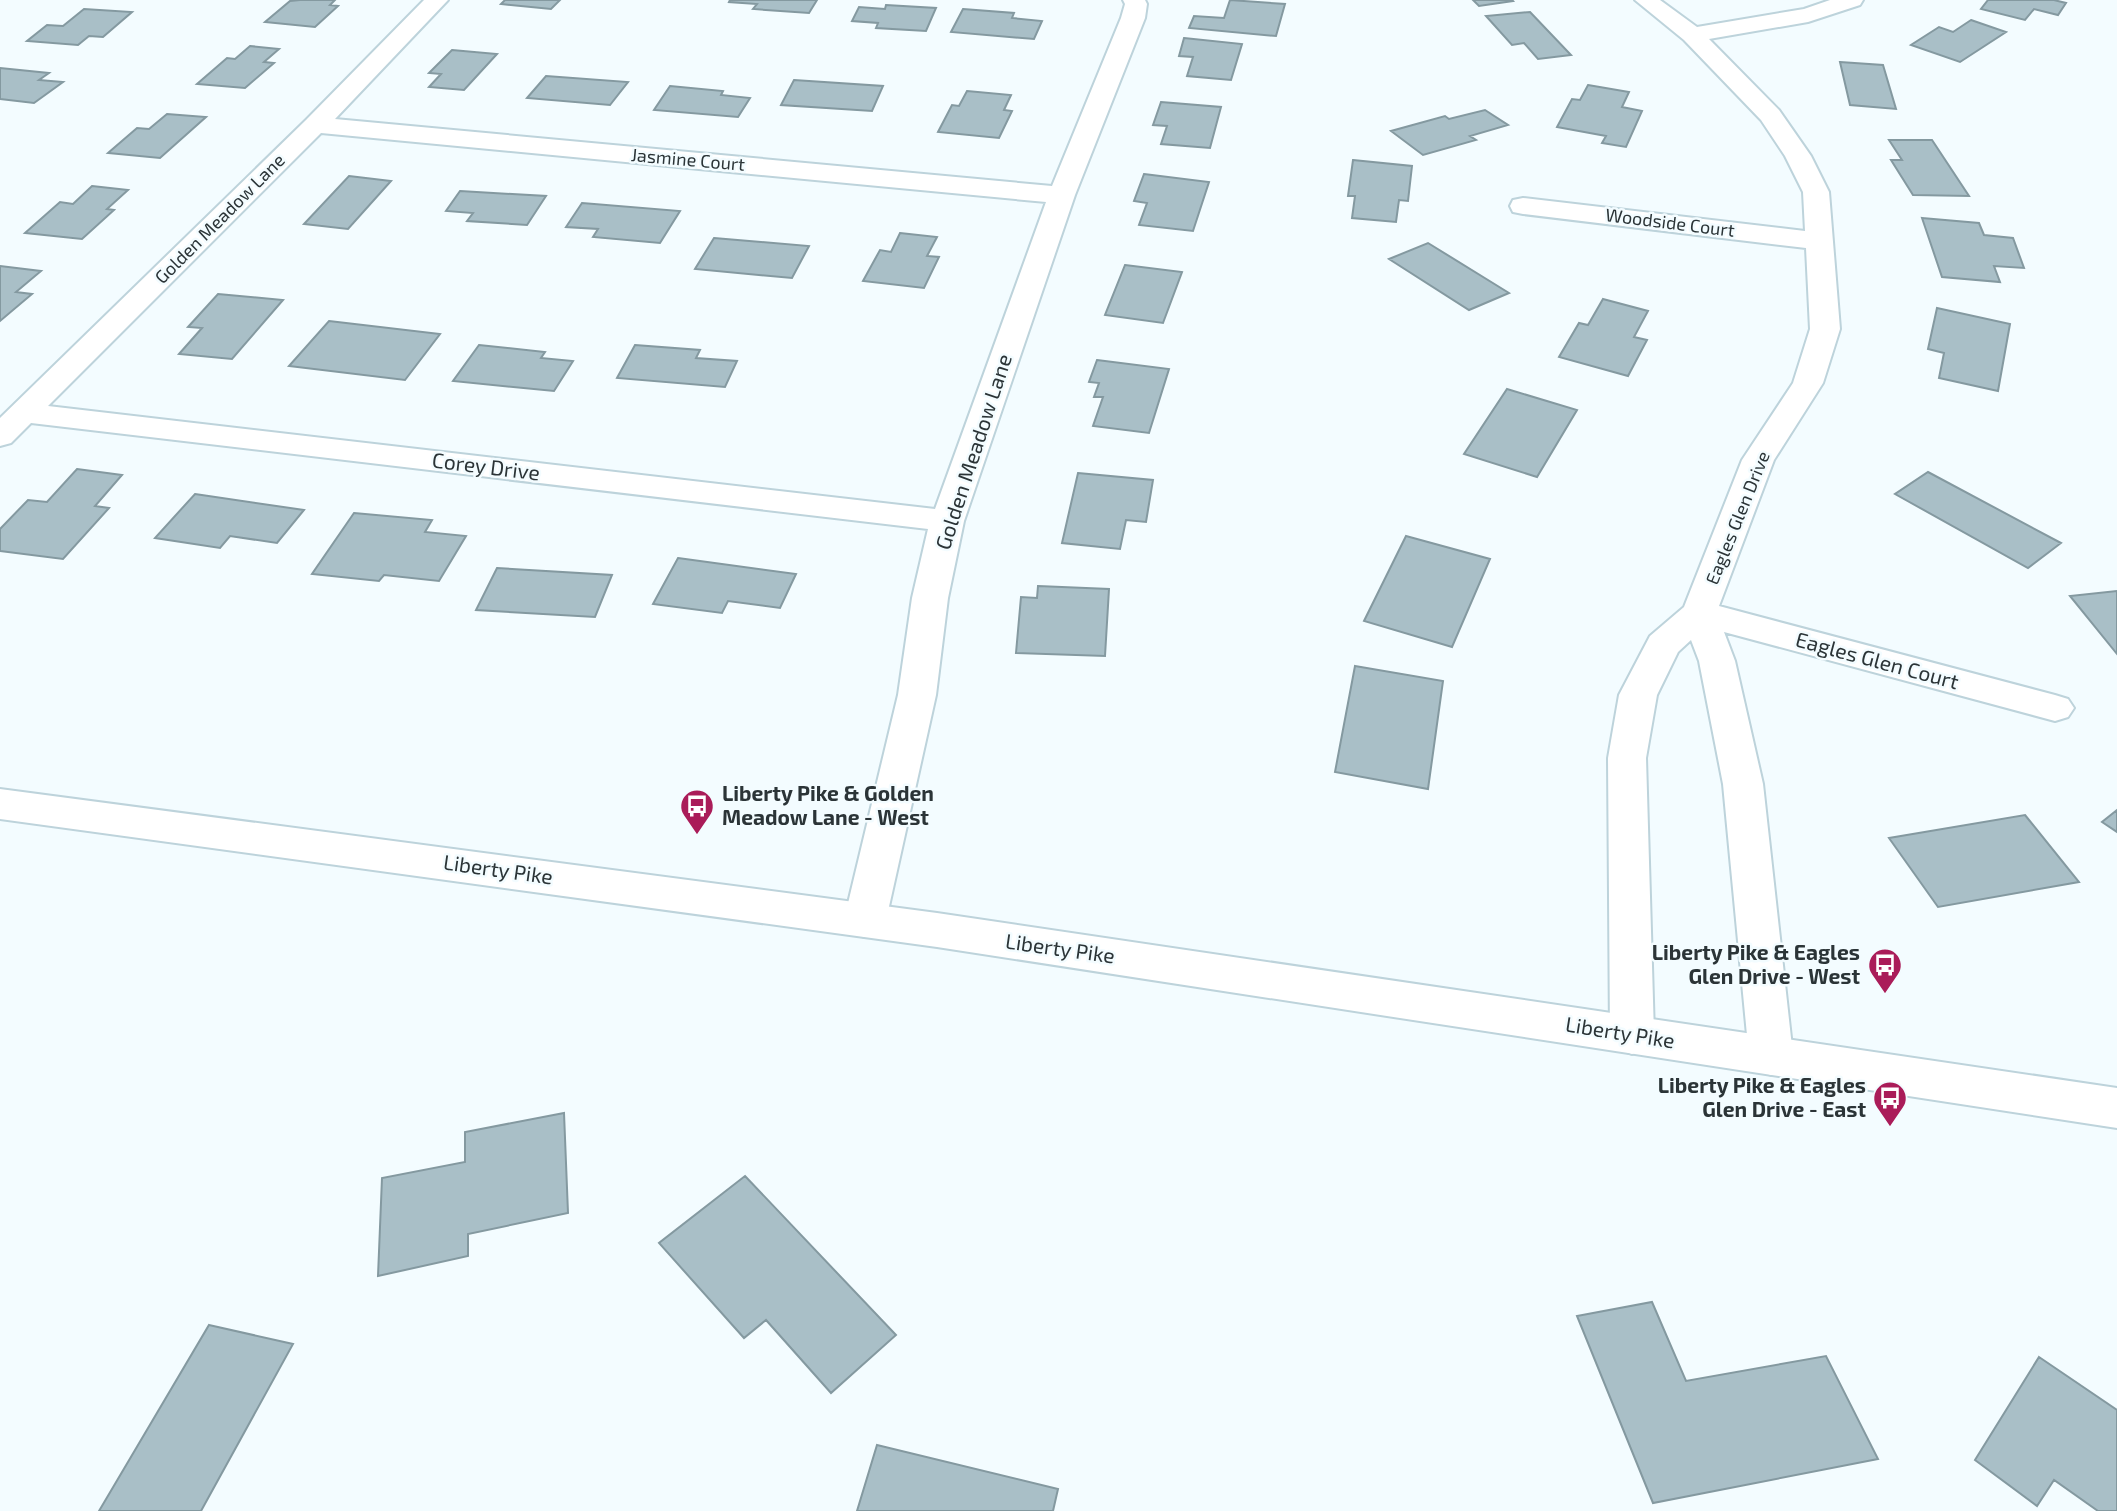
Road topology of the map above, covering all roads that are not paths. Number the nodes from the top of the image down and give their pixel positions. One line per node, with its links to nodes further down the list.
1 (437, 0): 6 (street, Golden Meadow Lane)
2 (1134, 0): 7 (street, Golden Meadow Lane)
3 (1646, 0): 5 (street, Eagles Glen Drive)
4 (1852, 0): 5 (street)
5 (1692, 35): 9 (street, Eagles Glen Drive)
6 (315, 125): 7 (street, Jasmine Court); 10 (street, Golden Meadow Lane)
7 (1062, 195): 12 (street, Golden Meadow Lane)
8 (1522, 205): 9 (street, Woodside Court)
9 (1817, 241): 13 (street, Eagles Glen Drive)
10 (24, 413): 11 (street, Golden Meadow Lane); 12 (street, Corey Drive)
11 (0, 436)
12 (947, 521): 16 (street, Golden Meadow Lane)
13 (1699, 613): 14 (street, Eagles Glen Court); 17 (street, Eagles Glen Drive); 18 (street)
14 (2055, 708)
15 (0, 804): 16 (street, Liberty Pike)
16 (865, 920): 17 (street, Liberty Pike)
17 (1632, 1035): 18 (street, Liberty Pike)
18 (1771, 1056): 19 (street, Liberty Pike)
19 (2117, 1108)

